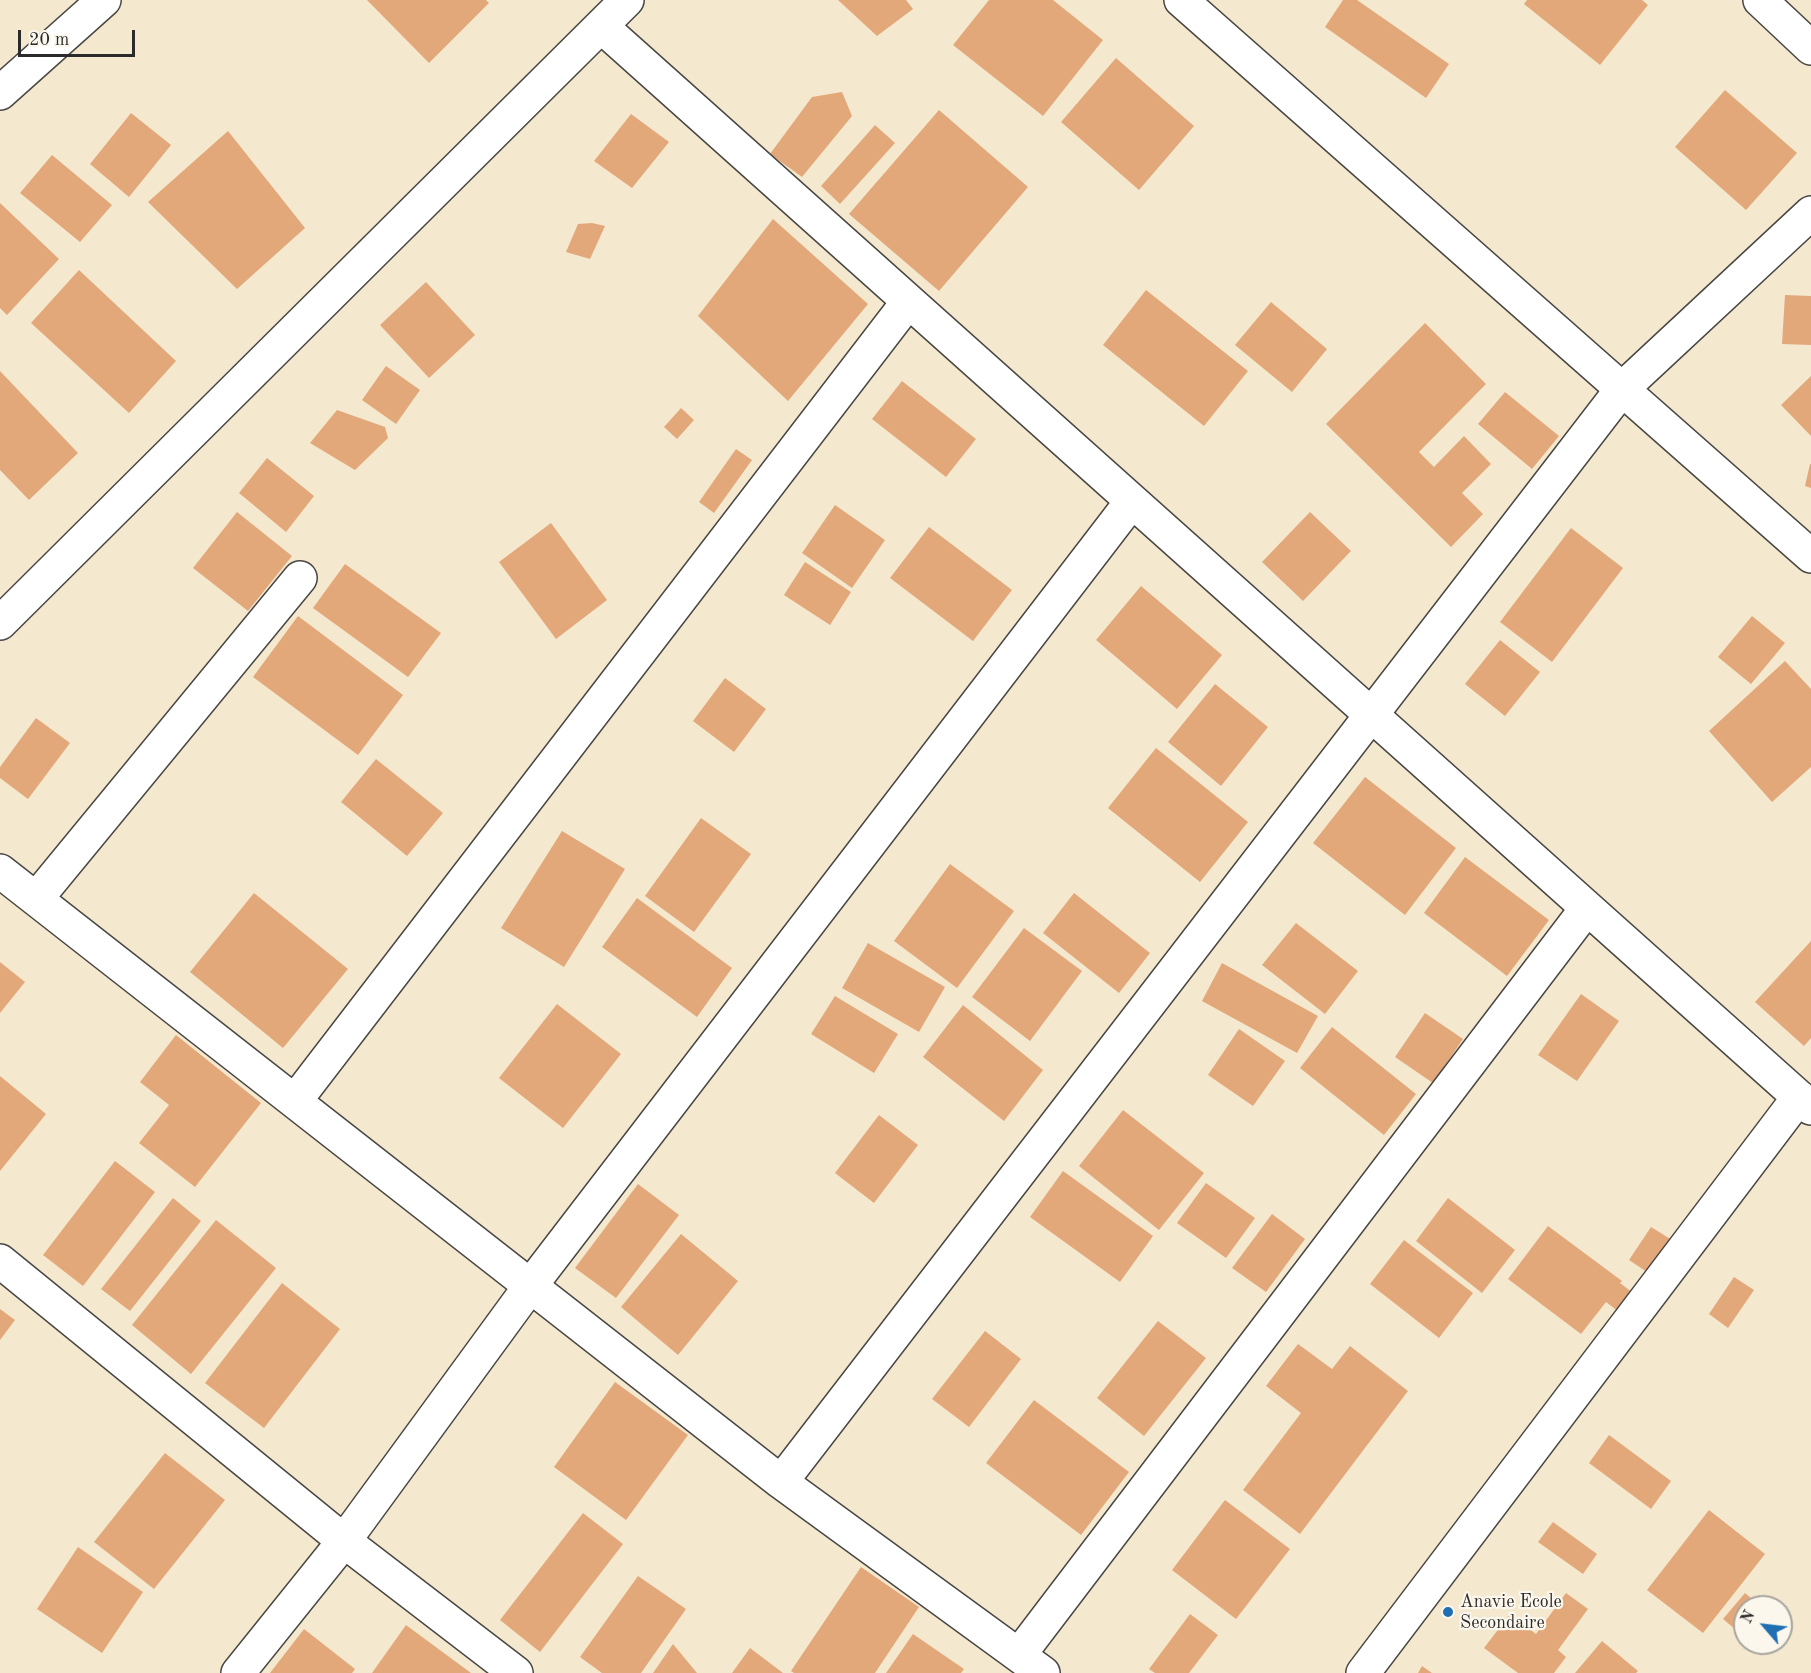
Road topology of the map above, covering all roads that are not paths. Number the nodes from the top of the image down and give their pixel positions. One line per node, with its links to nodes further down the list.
1 (104, 0): 7 (street)
2 (627, 0): 5 (street)
3 (1181, 0): 10 (street)
4 (1760, 0): 6 (street)
5 (601, 26): 9 (street); 14 (street)
6 (1811, 48)
7 (0, 93)
8 (1811, 213): 10 (street)
9 (908, 302): 11 (street); 19 (street)
10 (1622, 389): 12 (street); 15 (street)
11 (1132, 501): 15 (street); 22 (street)
12 (1811, 556)
13 (300, 578): 17 (street)
14 (0, 623)
15 (1371, 715): 18 (street); 23 (street)
16 (0, 871): 17 (street)
17 (36, 899): 19 (street)
18 (1587, 908): 20 (street); 25 (street)
19 (295, 1101): 22 (street)
20 (1805, 1103): 28 (street)
21 (0, 1261): 24 (street)
22 (531, 1285): 23 (street); 24 (street)
23 (781, 1482): 25 (street)
24 (344, 1541): 26 (street); 27 (street)
25 (1031, 1664)
26 (238, 1673)
27 (516, 1673)
28 (1363, 1673)

